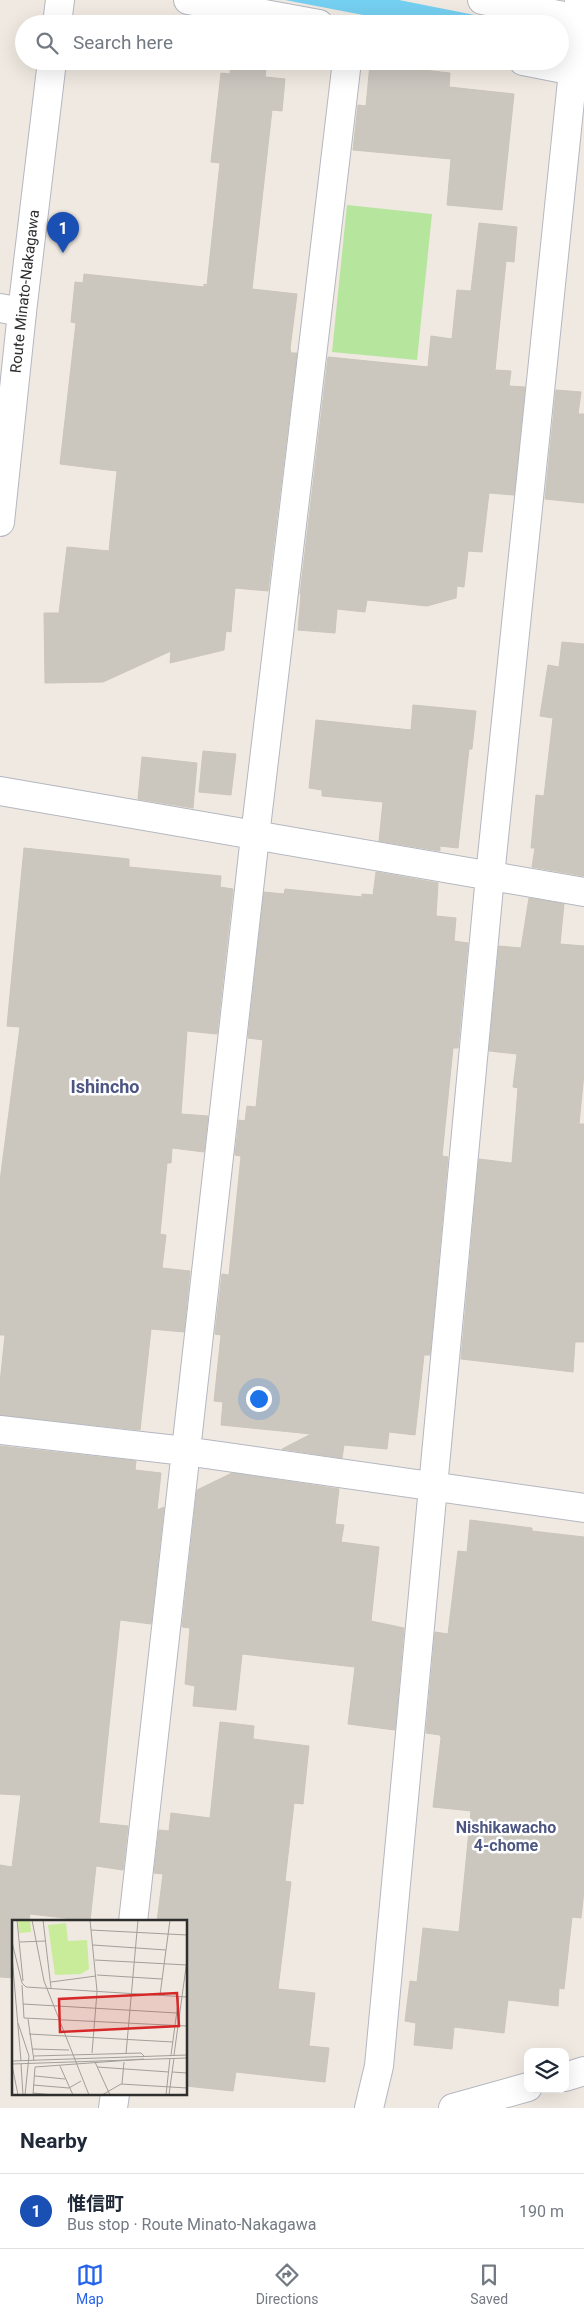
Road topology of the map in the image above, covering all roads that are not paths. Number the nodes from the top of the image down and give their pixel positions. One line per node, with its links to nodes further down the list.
1 (60, 0): 4 (street)
2 (188, 0): 5 (street)
3 (482, 0): 6 (street)
4 (58, 15)
5 (270, 15)
6 (568, 15)
7 (579, 17): 8 (street)
8 (577, 68): 15 (street)
9 (51, 70): 11 (street, Route Minato-Nakagawa)
10 (345, 70): 14 (street)
11 (11, 310): 12 (street, Route Minato-Nakagawa)
12 (0, 522)
13 (0, 791): 14 (street)
14 (255, 836): 15 (street); 18 (street)
15 (490, 876): 16 (street); 19 (street)
16 (584, 892)
17 (0, 1430): 18 (street)
18 (185, 1451): 19 (street); 21 (street)
19 (434, 1487): 20 (street); 25 (street)
20 (584, 1508)
21 (133, 1920)
22 (584, 2071): 23 (street)
23 (569, 2076)
24 (524, 2088): 26 (street)
25 (369, 2108)
26 (453, 2108)

